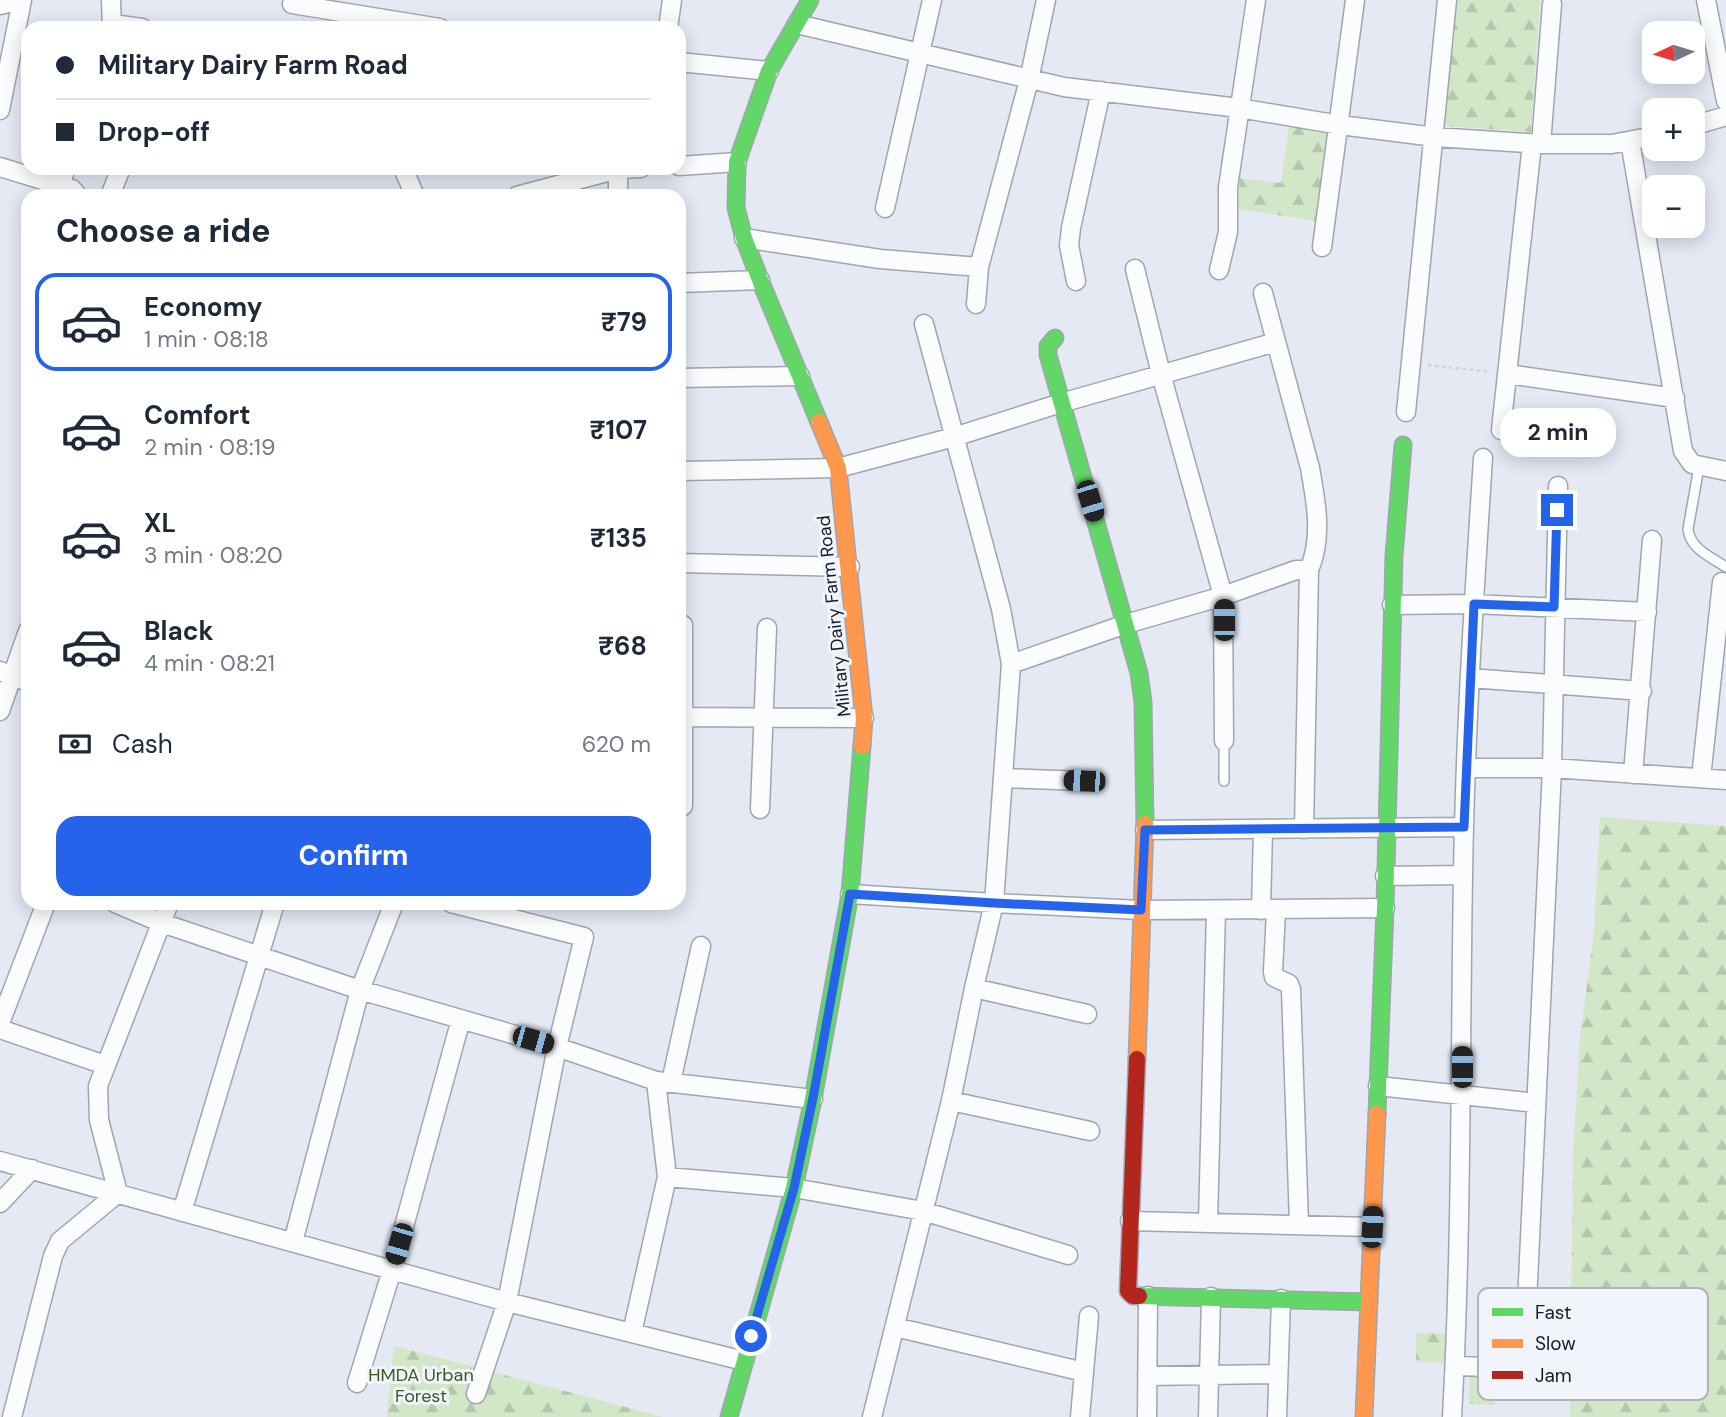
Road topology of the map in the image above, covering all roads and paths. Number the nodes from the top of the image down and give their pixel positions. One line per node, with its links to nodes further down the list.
1 (21, 0): 13 (street); 25 (street)
2 (111, 0): 14 (street)
3 (672, 0): 16 (street)
4 (810, 0): 17 (street, Military Dairy Farm Road)
5 (932, 0): 18 (street)
6 (1045, 0): 21 (street)
7 (1256, 0): 24 (street)
8 (1355, 0): 28 (street)
9 (1447, 0): 29 (street)
10 (1706, 0): 23 (street)
11 (292, 4): 15 (street)
12 (1552, 4): 32 (street)
13 (0, 5)
14 (112, 21)
15 (397, 21)
16 (669, 21)
17 (797, 24): 18 (street); 20 (street, Military Dairy Farm Road)
18 (919, 55): 21 (street); 43 (street)
19 (686, 63): 20 (street)
20 (769, 71): 33 (street, Military Dairy Farm Road)
21 (1029, 80): 22 (street); 46 (street)
22 (1101, 90): 24 (street); 50 (street)
23 (1726, 102)
24 (1239, 108): 28 (street); 48 (street)
25 (0, 110)
26 (1726, 116): 27 (street)
27 (1705, 122)
28 (1340, 125): 29 (street); 45 (street)
29 (1435, 137): 32 (street); 57 (street)
30 (1642, 138): 31 (street)
31 (1630, 141): 32 (street); 62 (street)
32 (1536, 144): 59 (street)
33 (737, 162): 34 (street); 44 (street, Military Dairy Farm Road)
34 (686, 166)
35 (0, 167): 36 (street)
36 (21, 174)
37 (25, 175): 40 (street)
38 (64, 175): 40 (street)
39 (596, 175): 42 (street)
40 (60, 186): 41 (street)
41 (72, 189)
42 (543, 189)
43 (885, 208)
44 (744, 238): 46 (street); 49 (street, Military Dairy Farm Road)
45 (1322, 247)
46 (979, 267): 53 (street)
47 (1135, 269): 58 (street)
48 (1219, 270)
49 (760, 279): 51 (street); 60 (street, Military Dairy Farm Road)
50 (1076, 281)
51 (686, 283)
52 (1263, 293): 56 (street)
53 (976, 304)
54 (924, 324): 66 (street)
55 (1055, 338): 63 (street)
56 (1276, 342): 58 (street); 77 (street)
57 (1411, 363): 59 (path); 64 (street)
58 (1161, 374): 63 (street); 79 (street)
59 (1508, 374): 62 (street); 65 (street)
60 (800, 376): 61 (street); 70 (street, Military Dairy Farm Road)
61 (686, 378)
62 (1675, 398): 69 (street)
63 (1060, 403): 66 (street); 84 (street)
64 (1406, 412)
65 (1501, 430)
66 (954, 437): 70 (street); 87 (street)
67 (1403, 445): 81 (street)
68 (1483, 458): 80 (street)
69 (1699, 467): 72 (street); 78 (lane)
70 (838, 468): 71 (street); 76 (street, Military Dairy Farm Road)
71 (686, 471)
72 (1726, 471)
73 (1558, 486): 82 (street)
74 (1652, 540): 83 (street)
75 (686, 563): 76 (street)
76 (850, 567): 95 (street, Military Dairy Farm Road)
77 (1309, 570): 79 (street); 108 (street)
78 (1724, 574): 101 (street)
79 (1223, 596): 84 (street); 96 (street)
80 (1474, 604): 81 (street); 82 (street); 89 (street)
81 (1392, 605): 107 (street)
82 (1554, 607): 83 (street); 90 (street)
83 (1647, 612): 91 (street)
84 (1126, 624): 87 (street); 109 (street)
85 (767, 628): 94 (street)
86 (21, 652): 88 (street)
87 (1011, 664): 100 (street)
88 (13, 676): 92 (street)
89 (1470, 678): 90 (street); 97 (street)
90 (1554, 685): 91 (street); 98 (street)
91 (1642, 691): 99 (street)
92 (0, 710)
93 (686, 717): 94 (street)
94 (764, 717): 95 (street); 105 (street)
95 (864, 718): 113 (street, Military Dairy Farm Road)
96 (1224, 741): 104 (lane)
97 (1466, 768): 98 (street); 106 (street)
98 (1552, 768): 99 (street); 141 (street)
99 (1633, 774): 101 (street)
100 (1003, 778): 103 (street); 114 (street)
101 (1701, 778): 102 (street)
102 (1726, 780)
103 (1084, 781)
104 (1224, 781)
105 (760, 809)
106 (1464, 827): 107 (street); 111 (street)
107 (1387, 828): 108 (street); 112 (street)
108 (1304, 829): 110 (street)
109 (1145, 830): 110 (street); 122 (street)
110 (1263, 831): 124 (street)
111 (1463, 875): 112 (street); 138 (street)
112 (1385, 876): 115 (street)
113 (850, 894): 114 (street); 139 (street, Military Dairy Farm Road)
114 (994, 903): 122 (street); 128 (street)
115 (1385, 908): 124 (street); 137 (street)
116 (43, 910): 132 (street)
117 (131, 910): 125 (street)
118 (167, 910): 125 (street)
119 (273, 910): 127 (street)
120 (391, 910): 129 (street)
121 (478, 910): 134 (street)
122 (1141, 910): 123 (street); 151 (street)
123 (1216, 910): 124 (street); 152 (street)
124 (1269, 910): 153 (street)
125 (162, 923): 127 (street); 135 (street)
126 (701, 946): 136 (street)
127 (260, 957): 129 (street); 150 (street)
128 (974, 988): 130 (street); 140 (street)
129 (360, 990): 131 (street); 155 (street)
130 (1087, 1014)
131 (461, 1019): 134 (street); 157 (street)
132 (0, 1023)
133 (0, 1029): 135 (street)
134 (557, 1047): 136 (street); 162 (street)
135 (105, 1065): 147 (street)
136 (664, 1081): 139 (street); 145 (street)
137 (1378, 1086): 138 (street); 154 (street)
138 (1461, 1094): 141 (street); 168 (street)
139 (813, 1098): 146 (street, Military Dairy Farm Road)
140 (951, 1101): 142 (street); 149 (street)
141 (1536, 1103): 158 (street)
142 (1090, 1131)
143 (0, 1161): 144 (street)
144 (32, 1169): 147 (street); 148 (street)
145 (667, 1177): 146 (street); 166 (street)
146 (794, 1188): 149 (street); 167 (street, Military Dairy Farm Road)
147 (118, 1193): 150 (street); 176 (street)
148 (0, 1203)
149 (923, 1210): 156 (street); 165 (street)
150 (182, 1212): 155 (street)
151 (1130, 1221): 152 (street); 159 (street)
152 (1208, 1222): 153 (street)
153 (1299, 1224): 154 (street)
154 (1372, 1227): 163 (street)
155 (293, 1242): 157 (street)
156 (1068, 1255)
157 (392, 1269): 162 (street); 174 (street)
158 (1528, 1288)
159 (1149, 1296): 160 (street); 173 (street)
160 (1211, 1297): 161 (street); 172 (street)
161 (1281, 1299): 163 (street); 171 (street)
162 (507, 1302): 166 (street); 175 (street)
163 (1369, 1302): 183 (street)
164 (1089, 1316): 170 (street)
165 (895, 1327): 170 (street); 178 (street)
166 (632, 1333): 167 (street)
167 (744, 1361): 177 (street, Military Dairy Farm Road)
168 (1455, 1366): 169 (street); 184 (street)
169 (1478, 1366)
170 (1084, 1372): 179 (street)
171 (1278, 1374): 172 (street); 182 (street)
172 (1209, 1375): 173 (street); 181 (street)
173 (1147, 1376): 180 (street)
174 (357, 1383)
175 (476, 1394)
176 (12, 1417)
177 (729, 1417)
178 (872, 1417)
179 (1080, 1417)
180 (1147, 1417)
181 (1208, 1417)
182 (1277, 1417)
183 (1364, 1417)
184 (1452, 1417)

